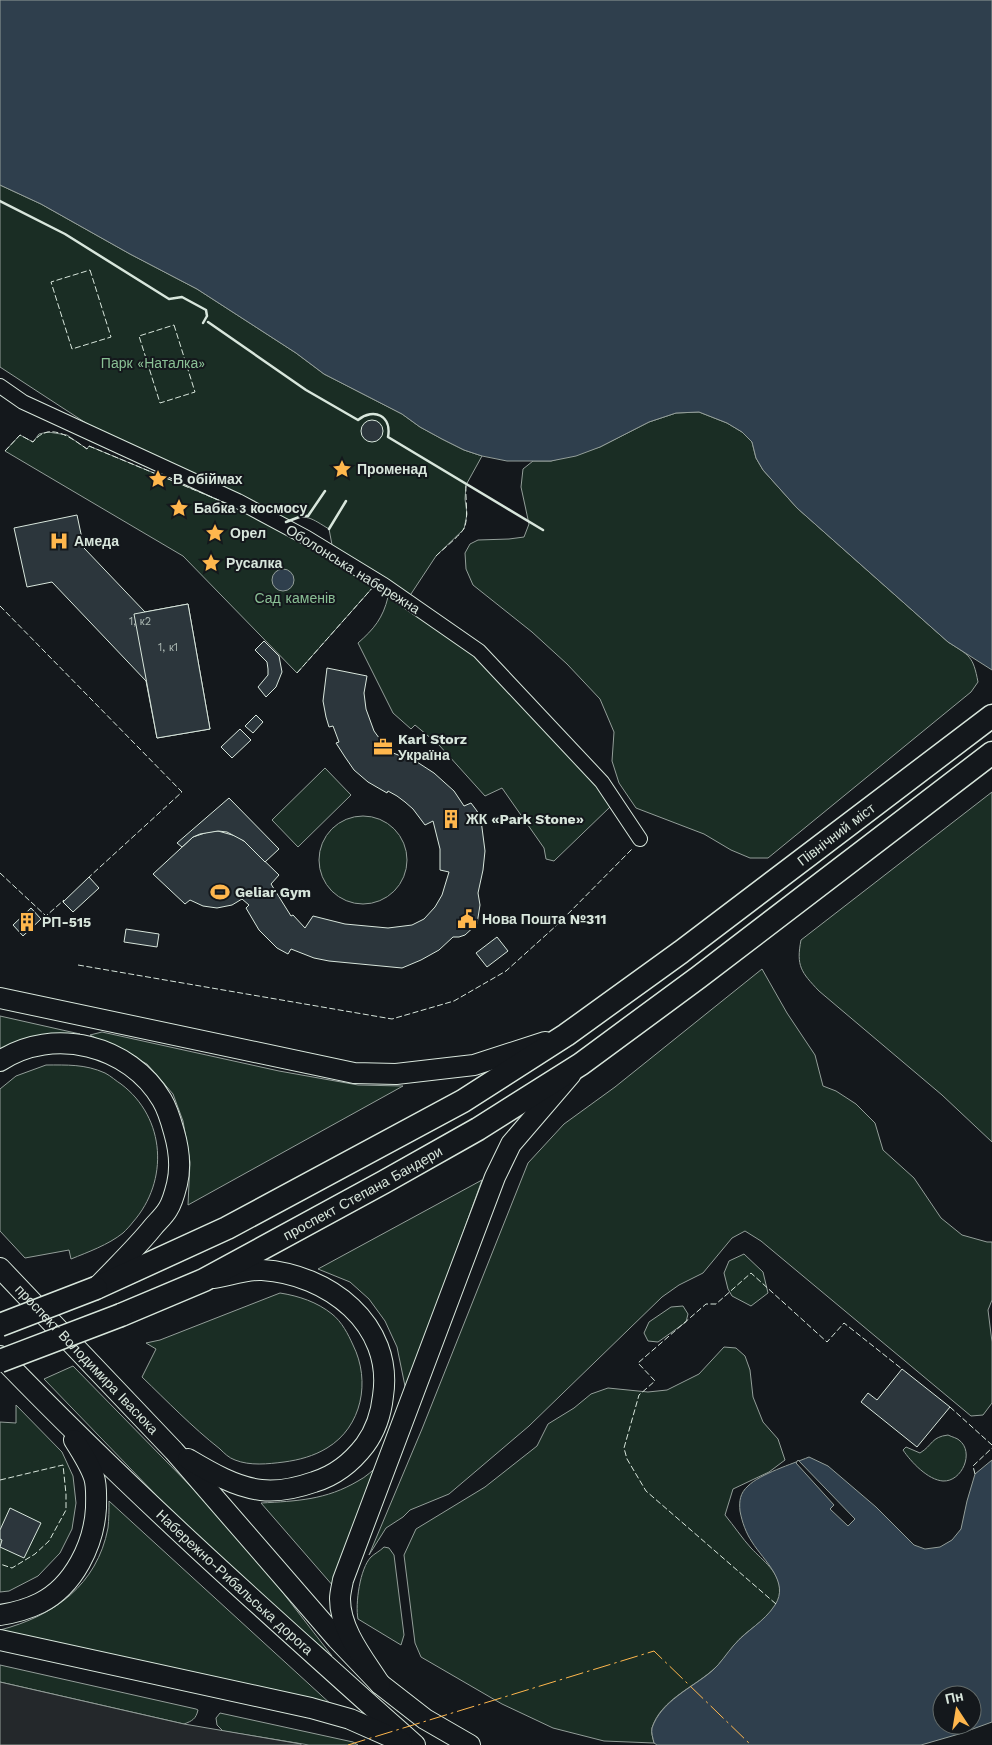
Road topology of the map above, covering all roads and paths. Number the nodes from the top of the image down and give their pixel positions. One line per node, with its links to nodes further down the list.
1 (0, 386): 4 (street, Оболонська набережна)
2 (992, 716): 6 (main road, Північний міст)
3 (992, 753): 8 (main road, проспект Степана Бандери)
4 (640, 839)
5 (0, 998): 6 (main road)
6 (566, 1035): 11 (main road)
7 (0, 1061): 11 (main road)
8 (581, 1064): 10 (main road, проспект Степана Бандери); 19 (main road)
9 (0, 1268): 16 (main road, проспект Володимира Івасюка)
10 (204, 1280): 14 (main road, проспект Степана Бандери, bridge); 16 (main road)
11 (96, 1288): 12 (main road, bridge)
12 (0, 1325)
13 (0, 1356): 15 (main road)
14 (0, 1361)
15 (58, 1416): 17 (main road); 21 (main road, Набережно-Рибальська дорога)
16 (174, 1451): 19 (main road, Набережно-Рибальська дорога)
17 (0, 1616)
18 (0, 1640): 20 (main road)
19 (380, 1684): 22 (main road, Набережно-Рибальська дорога)
20 (409, 1745)
21 (414, 1745)
22 (470, 1745)

